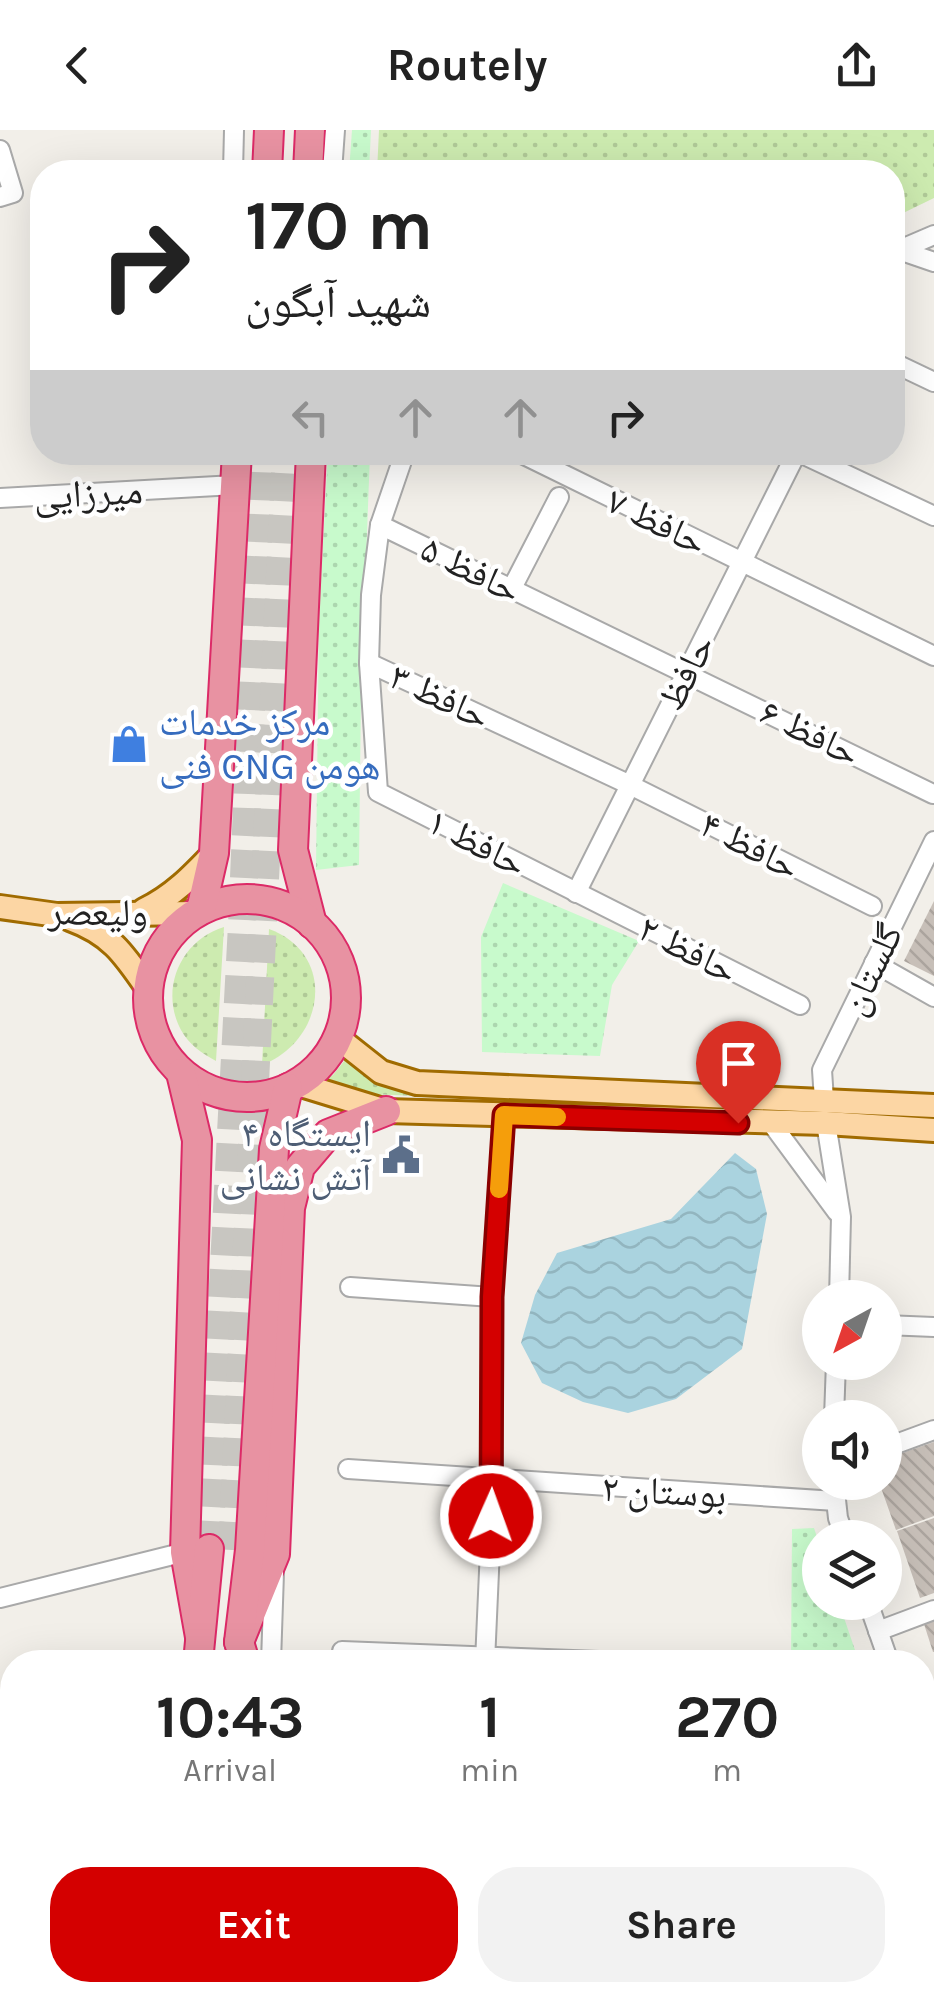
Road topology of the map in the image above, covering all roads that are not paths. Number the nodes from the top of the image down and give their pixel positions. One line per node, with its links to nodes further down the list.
1 (234, 130): 6 (street)
2 (270, 130): 7 (highway)
3 (310, 130): 8 (highway)
4 (335, 130): 9 (street)
5 (0, 150): 10 (street)
6 (233, 160)
7 (268, 160)
8 (309, 160)
9 (333, 160)
10 (0, 198)
11 (934, 235): 12 (street)
12 (905, 251)
13 (905, 257): 14 (street)
14 (934, 262)
15 (905, 368): 16 (street)
16 (934, 382)
17 (237, 465): 23 (highway)
18 (310, 465): 44 (highway)
19 (401, 465): 27 (street)
20 (544, 465): 28 (street, حافظ ۷)
21 (792, 465): 28 (street, حافظ)
22 (826, 465): 26 (street)
23 (236, 485): 25 (street, میرزایی); 37 (highway)
24 (559, 497): 29 (street)
25 (0, 498)
26 (934, 516)
27 (380, 525): 29 (street, حافظ ۵); 31 (street, حافظ ۵)
28 (742, 564): 30 (street, حافظ ۷); 32 (street, حافظ)
29 (512, 588): 32 (street, حافظ ۵)
30 (934, 656)
31 (369, 662): 33 (street, حافظ ۳); 34 (street, حافظ ۳)
32 (686, 671): 33 (street, حافظ); 35 (street, حافظ ۶)
33 (628, 784): 38 (street, حافظ); 39 (street, حافظ ۴)
34 (378, 792): 38 (street, حافظ ۱)
35 (933, 794)
36 (934, 841): 45 (street, گلستان)
37 (214, 853): 41 (highway); 42 (main road)
38 (576, 893): 48 (street, حافظ ۲)
39 (872, 906)
40 (0, 908): 43 (main road, ولیعصر)
41 (198, 912): 42 (main road, ولیعصر); 44 (highway); 46 (highway)
42 (137, 913): 43 (main road, ولیعصر)
43 (57, 914): 46 (main road)
44 (312, 924): 49 (highway)
45 (874, 963): 47 (street); 55 (street, گلستان)
46 (148, 989): 50 (highway)
47 (934, 997)
48 (800, 1005)
49 (338, 1038): 51 (highway); 52 (main road)
50 (182, 1073): 51 (highway); 71 (highway)
51 (293, 1086): 54 (main road); 79 (highway)
52 (633, 1092): 55 (main road); 57 (main road)
53 (934, 1106): 55 (main road)
54 (386, 1112): 56 (main road); 72 (highway)
55 (825, 1112): 58 (main road); 59 (main road); 60 (street, گلستان)
56 (504, 1115): 57 (main road); 63 (street)
57 (633, 1119): 58 (main road)
58 (772, 1124): 60 (street)
59 (934, 1130)
60 (841, 1217): 61 (street, گلستان)
61 (839, 1280)
62 (350, 1288): 63 (street)
63 (492, 1297): 69 (street)
64 (902, 1325): 65 (street)
65 (934, 1327)
66 (934, 1430): 67 (street)
67 (902, 1442)
68 (348, 1469): 69 (street, بوستان ۲)
69 (493, 1481): 70 (street, بوستان ۲); 82 (street)
70 (802, 1491)
71 (209, 1550): 73 (street); 77 (highway); 78 (highway)
72 (275, 1554): 80 (highway); 81 (street)
73 (6, 1594)
74 (934, 1610): 76 (street)
75 (874, 1620): 76 (street)
76 (878, 1631): 83 (street)
77 (199, 1650)
78 (239, 1650)
79 (242, 1650)
80 (243, 1650)
81 (271, 1650)
82 (485, 1650)
83 (885, 1650)

